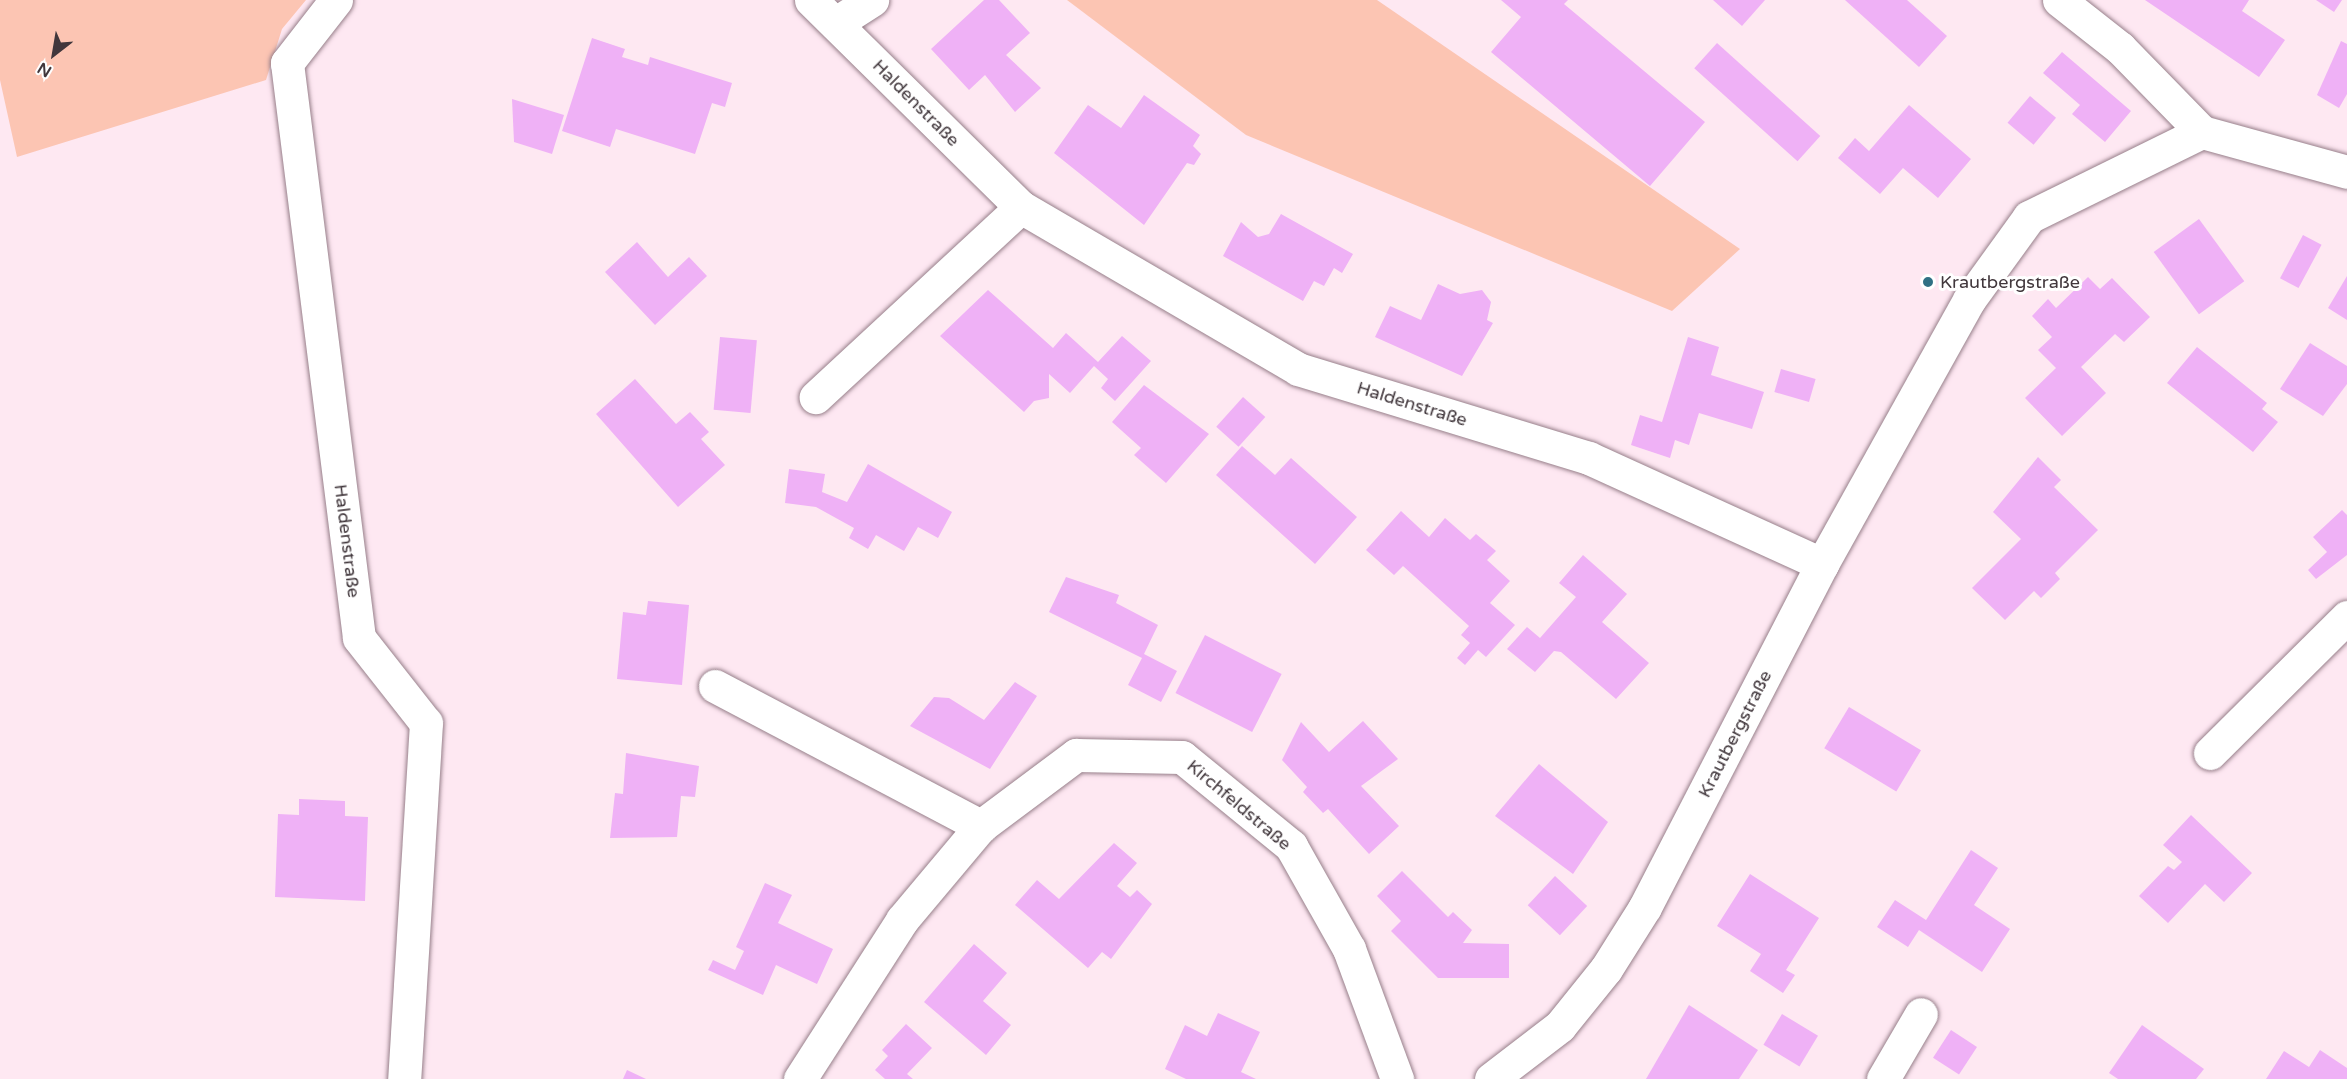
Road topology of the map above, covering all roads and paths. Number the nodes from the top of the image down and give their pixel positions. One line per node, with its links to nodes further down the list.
1 (336, 0): 16 (street, Haldenstraße)
2 (812, 0): 5 (street, Haldenstraße)
3 (872, 0): 5 (street)
4 (2059, 0): 6 (street)
5 (836, 23): 8 (street, Haldenstraße)
6 (2202, 132): 7 (street); 10 (street, Krautbergstraße)
7 (2347, 172)
8 (1021, 207): 9 (street); 10 (street, Haldenstraße)
9 (816, 397)
10 (1822, 564): 19 (street, Krautbergstraße)
11 (2347, 617): 13 (street)
12 (715, 686): 14 (street)
13 (2210, 753)
14 (981, 826): 17 (street, Kirchfeldstraße); 18 (street, Kirchfeldstraße)
15 (1921, 1014): 20 (street)
16 (404, 1079)
17 (800, 1079)
18 (1397, 1079)
19 (1491, 1079)
20 (1882, 1079)

